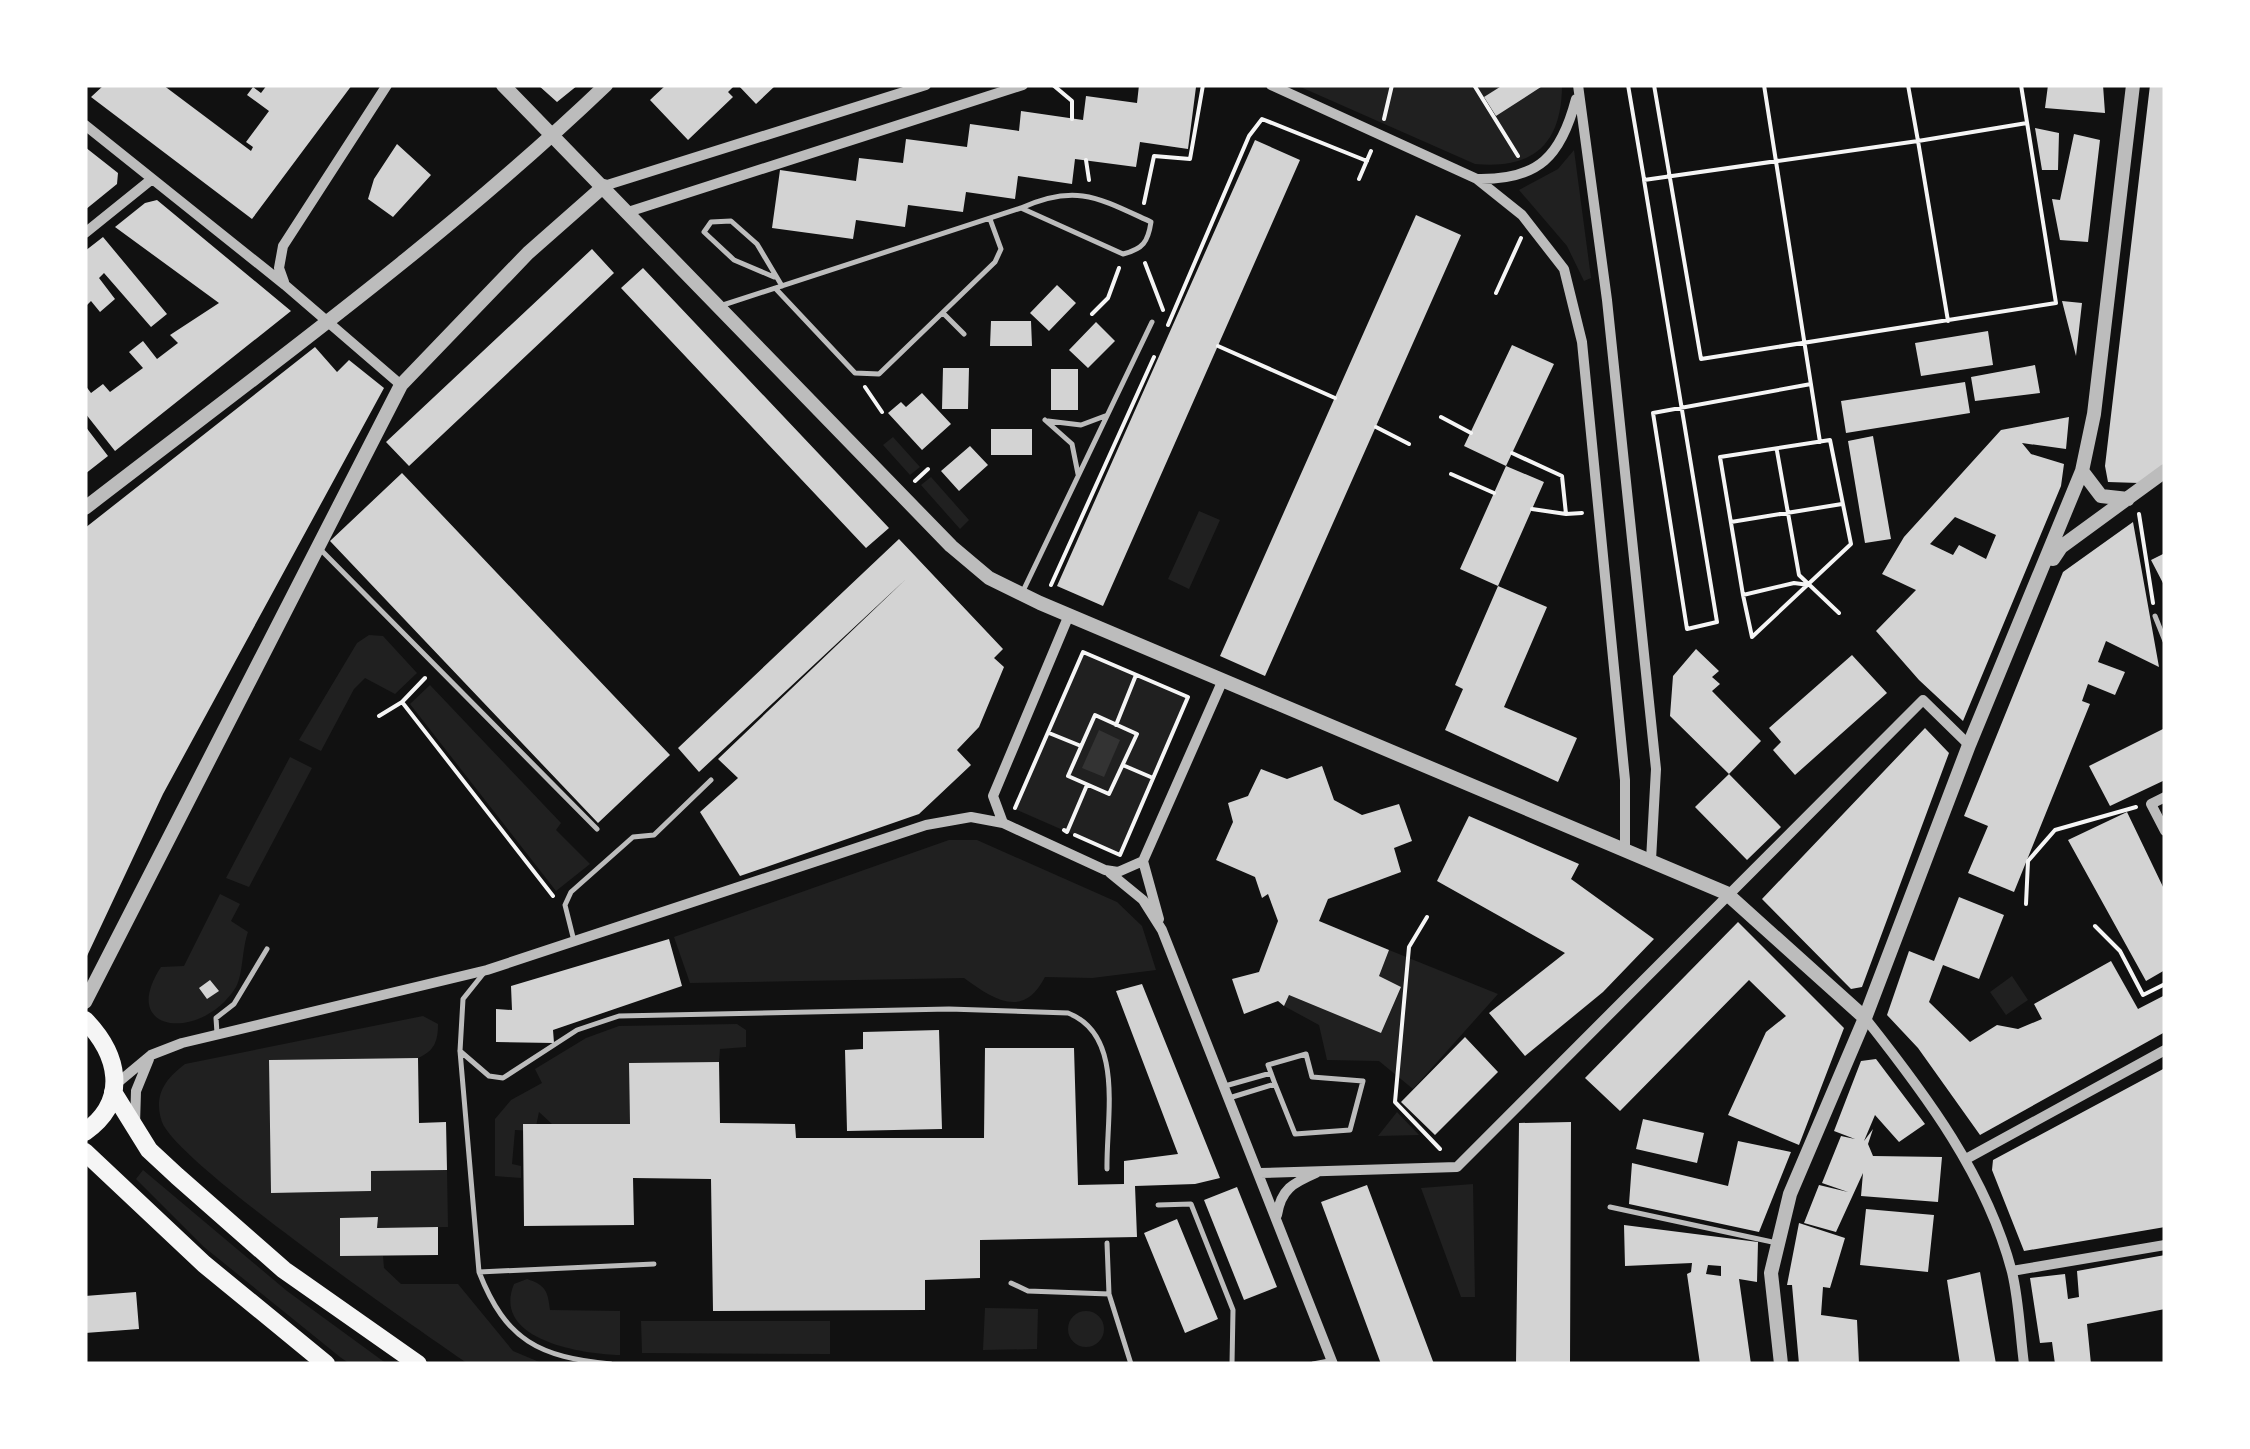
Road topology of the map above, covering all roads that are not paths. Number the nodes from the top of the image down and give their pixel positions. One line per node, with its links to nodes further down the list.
1 (388, 85): 19 (street)
2 (503, 85): 10 (street)
3 (606, 85): 10 (street)
4 (926, 85): 13 (street)
5 (1023, 85): 15 (street)
6 (1271, 85): 11 (street)
7 (2133, 85): 28 (street)
8 (1578, 88): 11 (street); 47 (street)
9 (85, 125): 12 (street)
10 (552, 136): 13 (street); 23 (street)
11 (1477, 179): 46 (street)
12 (152, 180): 17 (street); 19 (street)
13 (604, 186): 15 (street); 26 (street)
14 (1021, 208): 14 (lane); 16 (lane)
15 (628, 212): 21 (street)
16 (990, 219): 20 (lane); 22 (lane)
17 (85, 232)
18 (774, 277): 18 (lane); 20 (lane)
19 (285, 284): 23 (street)
20 (779, 287): 21 (lane); 22 (lane)
21 (720, 306): 35 (street)
22 (942, 313): 25 (lane)
23 (325, 322): 26 (street); 32 (street)
24 (1152, 322): 27 (lane)
25 (964, 334)
26 (400, 385): 33 (street)
27 (1108, 415): 30 (lane); 30 (lane)
28 (2082, 471): 31 (street); 34 (street)
29 (2165, 471): 31 (street)
30 (1078, 476): 35 (lane)
31 (2135, 494): 34 (street)
32 (85, 508)
33 (318, 547): 44 (lane); 55 (street)
34 (2037, 586): 40 (street)
35 (1022, 594): 36 (street)
36 (1069, 615): 39 (street); 43 (street)
37 (2155, 616): 38 (lane)
38 (2165, 641)
39 (1222, 682): 46 (street); 48 (street)
40 (1969, 745): 50 (street); 56 (street)
41 (711, 780): 52 (lane)
42 (2165, 798): 45 (street)
43 (1003, 823): 49 (street); 52 (street)
44 (597, 829)
45 (2165, 831)
46 (1626, 851): 47 (street)
47 (1651, 860): 50 (street)
48 (1143, 861): 49 (street); 51 (street)
49 (1105, 870): 51 (street)
50 (1726, 893): 56 (street); 72 (street)
51 (1162, 930): 64 (street)
52 (574, 942): 54 (street)
53 (267, 949): 58 (lane)
54 (487, 970): 58 (street); 60 (lane)
55 (85, 1002)
56 (1865, 1018): 70 (street); 78 (street)
57 (85, 1020): 65 (main road)
58 (217, 1035): 61 (street)
59 (2165, 1050): 70 (street)
60 (460, 1051): 71 (lane); 82 (lane)
61 (150, 1055): 65 (street); 67 (street)
62 (1270, 1073): 63 (lane); 63 (lane); 64 (lane)
63 (1275, 1084): 66 (lane)
64 (1224, 1086): 66 (street)
65 (113, 1089): 67 (main road); 68 (main road)
66 (1230, 1098): 73 (street)
67 (135, 1130): 87 (main road)
68 (85, 1132)
69 (85, 1152): 86 (main road)
70 (1966, 1159): 81 (street)
71 (1106, 1169)
72 (1322, 1170): 73 (street); 76 (street)
73 (1260, 1172): 76 (street)
74 (1158, 1205): 90 (lane)
75 (1610, 1207): 78 (lane)
76 (1276, 1215): 85 (street)
77 (1107, 1243): 84 (lane)
78 (1777, 1243): 92 (street)
79 (2165, 1246): 81 (street)
80 (654, 1264): 82 (lane)
81 (2012, 1271): 93 (street)
82 (479, 1272): 88 (lane)
83 (1011, 1283): 84 (lane)
84 (1110, 1294): 89 (lane)
85 (1332, 1362): 91 (lane)
86 (326, 1364)
87 (418, 1364)
88 (610, 1364)
89 (1131, 1364)
90 (1232, 1364)
91 (1313, 1364)
92 (1782, 1364)
93 (2024, 1364)

